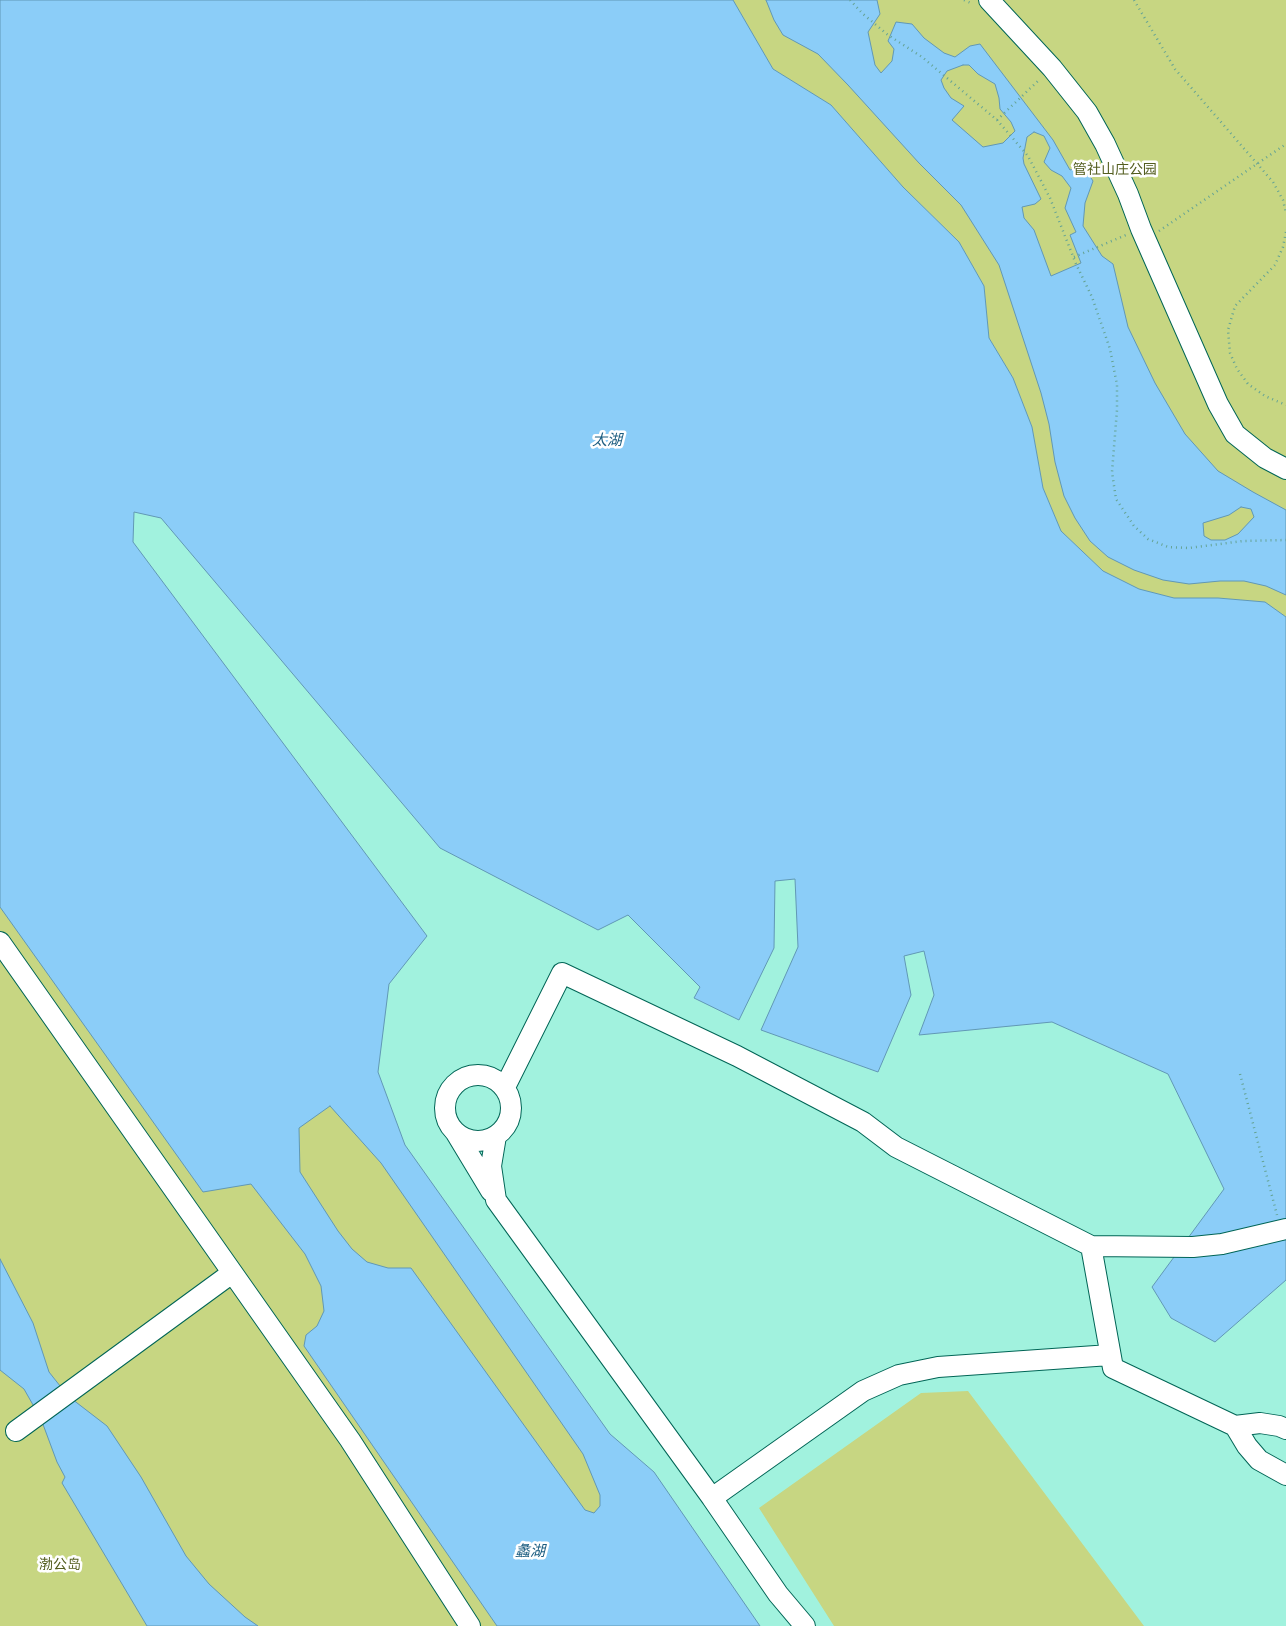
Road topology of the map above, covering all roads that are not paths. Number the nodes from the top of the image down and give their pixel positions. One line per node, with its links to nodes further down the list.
1 (989, 0): 2 (street)
2 (1286, 469)
3 (0, 942): 10 (street)
4 (505, 1088): 5 (street); 6 (street); 9 (street)
5 (456, 1133): 6 (street); 7 (street)
6 (496, 1136): 7 (street)
7 (496, 1200): 16 (street)
8 (1283, 1230): 9 (street)
9 (1091, 1246): 11 (street)
10 (232, 1272): 14 (street); 17 (street)
11 (1110, 1355): 12 (street); 16 (street)
12 (1235, 1426): 13 (street); 15 (street)
13 (1286, 1430)
14 (16, 1431)
15 (1286, 1475)
16 (712, 1498): 18 (street)
17 (470, 1626)
18 (805, 1626)

